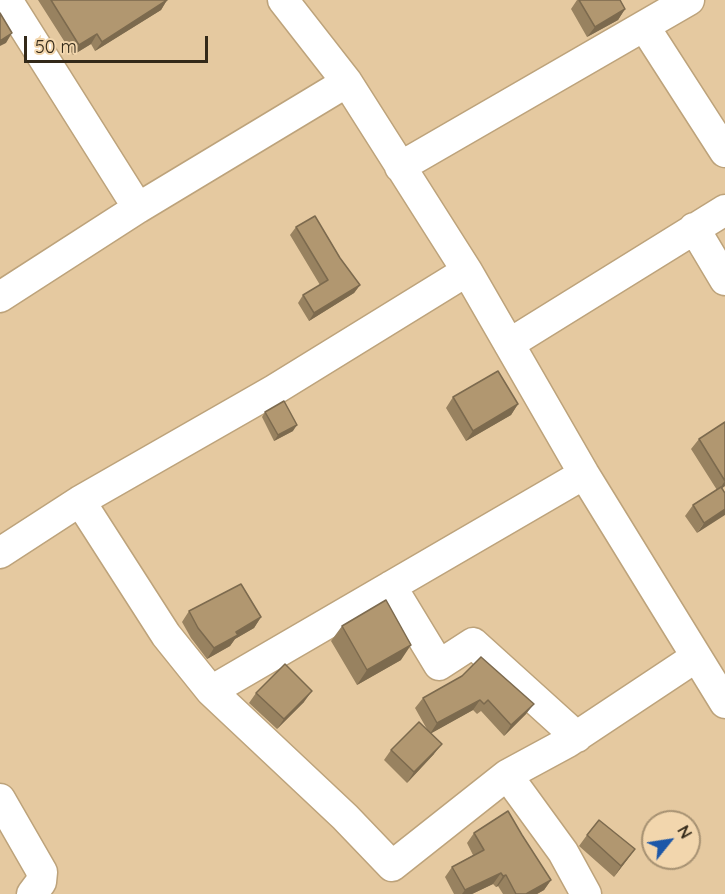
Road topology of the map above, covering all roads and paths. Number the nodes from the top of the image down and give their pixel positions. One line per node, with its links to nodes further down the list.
1 (7, 0): 8 (street)
2 (283, 0): 5 (street)
3 (689, 0): 4 (street)
4 (644, 26): 6 (street); 7 (street)
5 (347, 82): 7 (street); 8 (street)
6 (725, 152)
7 (400, 166): 11 (street)
8 (138, 208): 13 (street)
9 (725, 210): 10 (street)
10 (694, 228): 12 (street); 14 (street)
11 (467, 271): 14 (street); 16 (street)
12 (725, 280)
13 (0, 297)
14 (509, 344): 15 (street)
15 (584, 474): 18 (street); 19 (street)
16 (80, 501): 17 (street); 20 (street)
17 (0, 553)
18 (391, 586): 20 (street); 22 (street)
19 (696, 657): 21 (street); 22 (street)
20 (211, 691): 23 (street)
21 (725, 703)
22 (577, 737): 23 (street)
23 (507, 775): 26 (street)
24 (0, 799): 25 (street)
25 (32, 894)
26 (586, 894)

